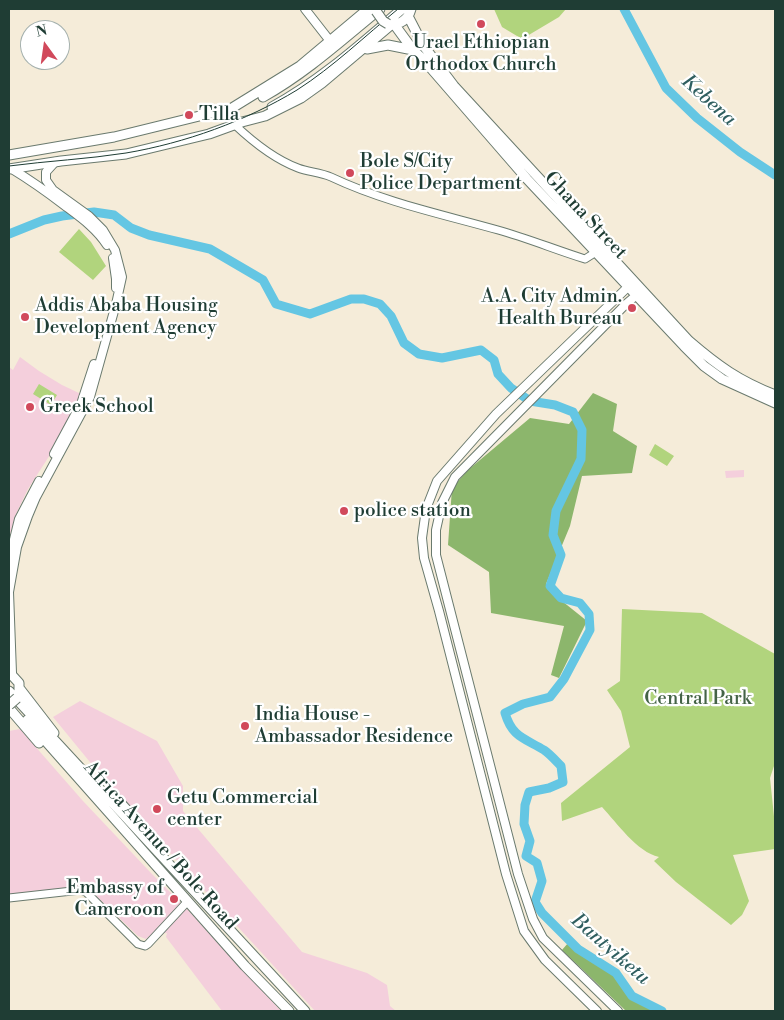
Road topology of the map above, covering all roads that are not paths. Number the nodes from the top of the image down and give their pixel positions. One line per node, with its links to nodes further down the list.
1 (305, 9): 5 (main road)
2 (375, 9): 4 (main road, Ghana Street, bridge); 5 (main road); 8 (main road)
3 (409, 11): 4 (main road); 9 (main road); 16 (main road, Ghana Street)
4 (391, 24): 6 (main road); 7 (main road, Ghana Street)
5 (330, 40): 8 (main road)
6 (363, 50): 7 (main road); 9 (main road)
7 (413, 50): 15 (main road, Ghana Street)
8 (232, 108): 10 (main road)
9 (238, 123): 11 (main road); 15 (street)
10 (9, 155)
11 (55, 162): 12 (main road); 13 (main road)
12 (10, 169): 13 (main road)
13 (63, 201): 14 (main road)
14 (87, 219): 25 (main road); 26 (main road)
15 (596, 252): 16 (main road, Ghana Street)
16 (631, 283): 17 (main road, Ghana Street); 19 (main road)
17 (640, 293): 18 (main road, Ghana Street); 20 (main road)
18 (656, 311): 23 (main road, Ghana Street); 24 (main road, Ghana Street)
19 (588, 326): 20 (main road); 22 (main road)
20 (586, 344): 21 (main road)
21 (562, 369): 22 (main road); 39 (main road)
22 (537, 375): 38 (main road)
23 (775, 395)
24 (775, 403)
25 (9, 560)
26 (10, 640): 27 (main road)
27 (10, 672): 29 (main road)
28 (9, 691): 33 (main road, Africa Avenue / Bole Road)
29 (15, 696): 30 (main road, bridge); 33 (main road, Africa Avenue / Bole Road); 33 (main road)
30 (9, 706): 32 (main road)
31 (9, 722): 32 (main road)
32 (24, 727): 33 (main road)
33 (144, 845): 35 (main road, Africa Avenue / Bole Road); 37 (main road, Africa Avenue / Bole Road)
34 (9, 898): 35 (street)
35 (188, 901): 36 (main road, Africa Avenue / Bole Road)
36 (290, 1011)
37 (305, 1011)
38 (597, 1011)
39 (618, 1011)

